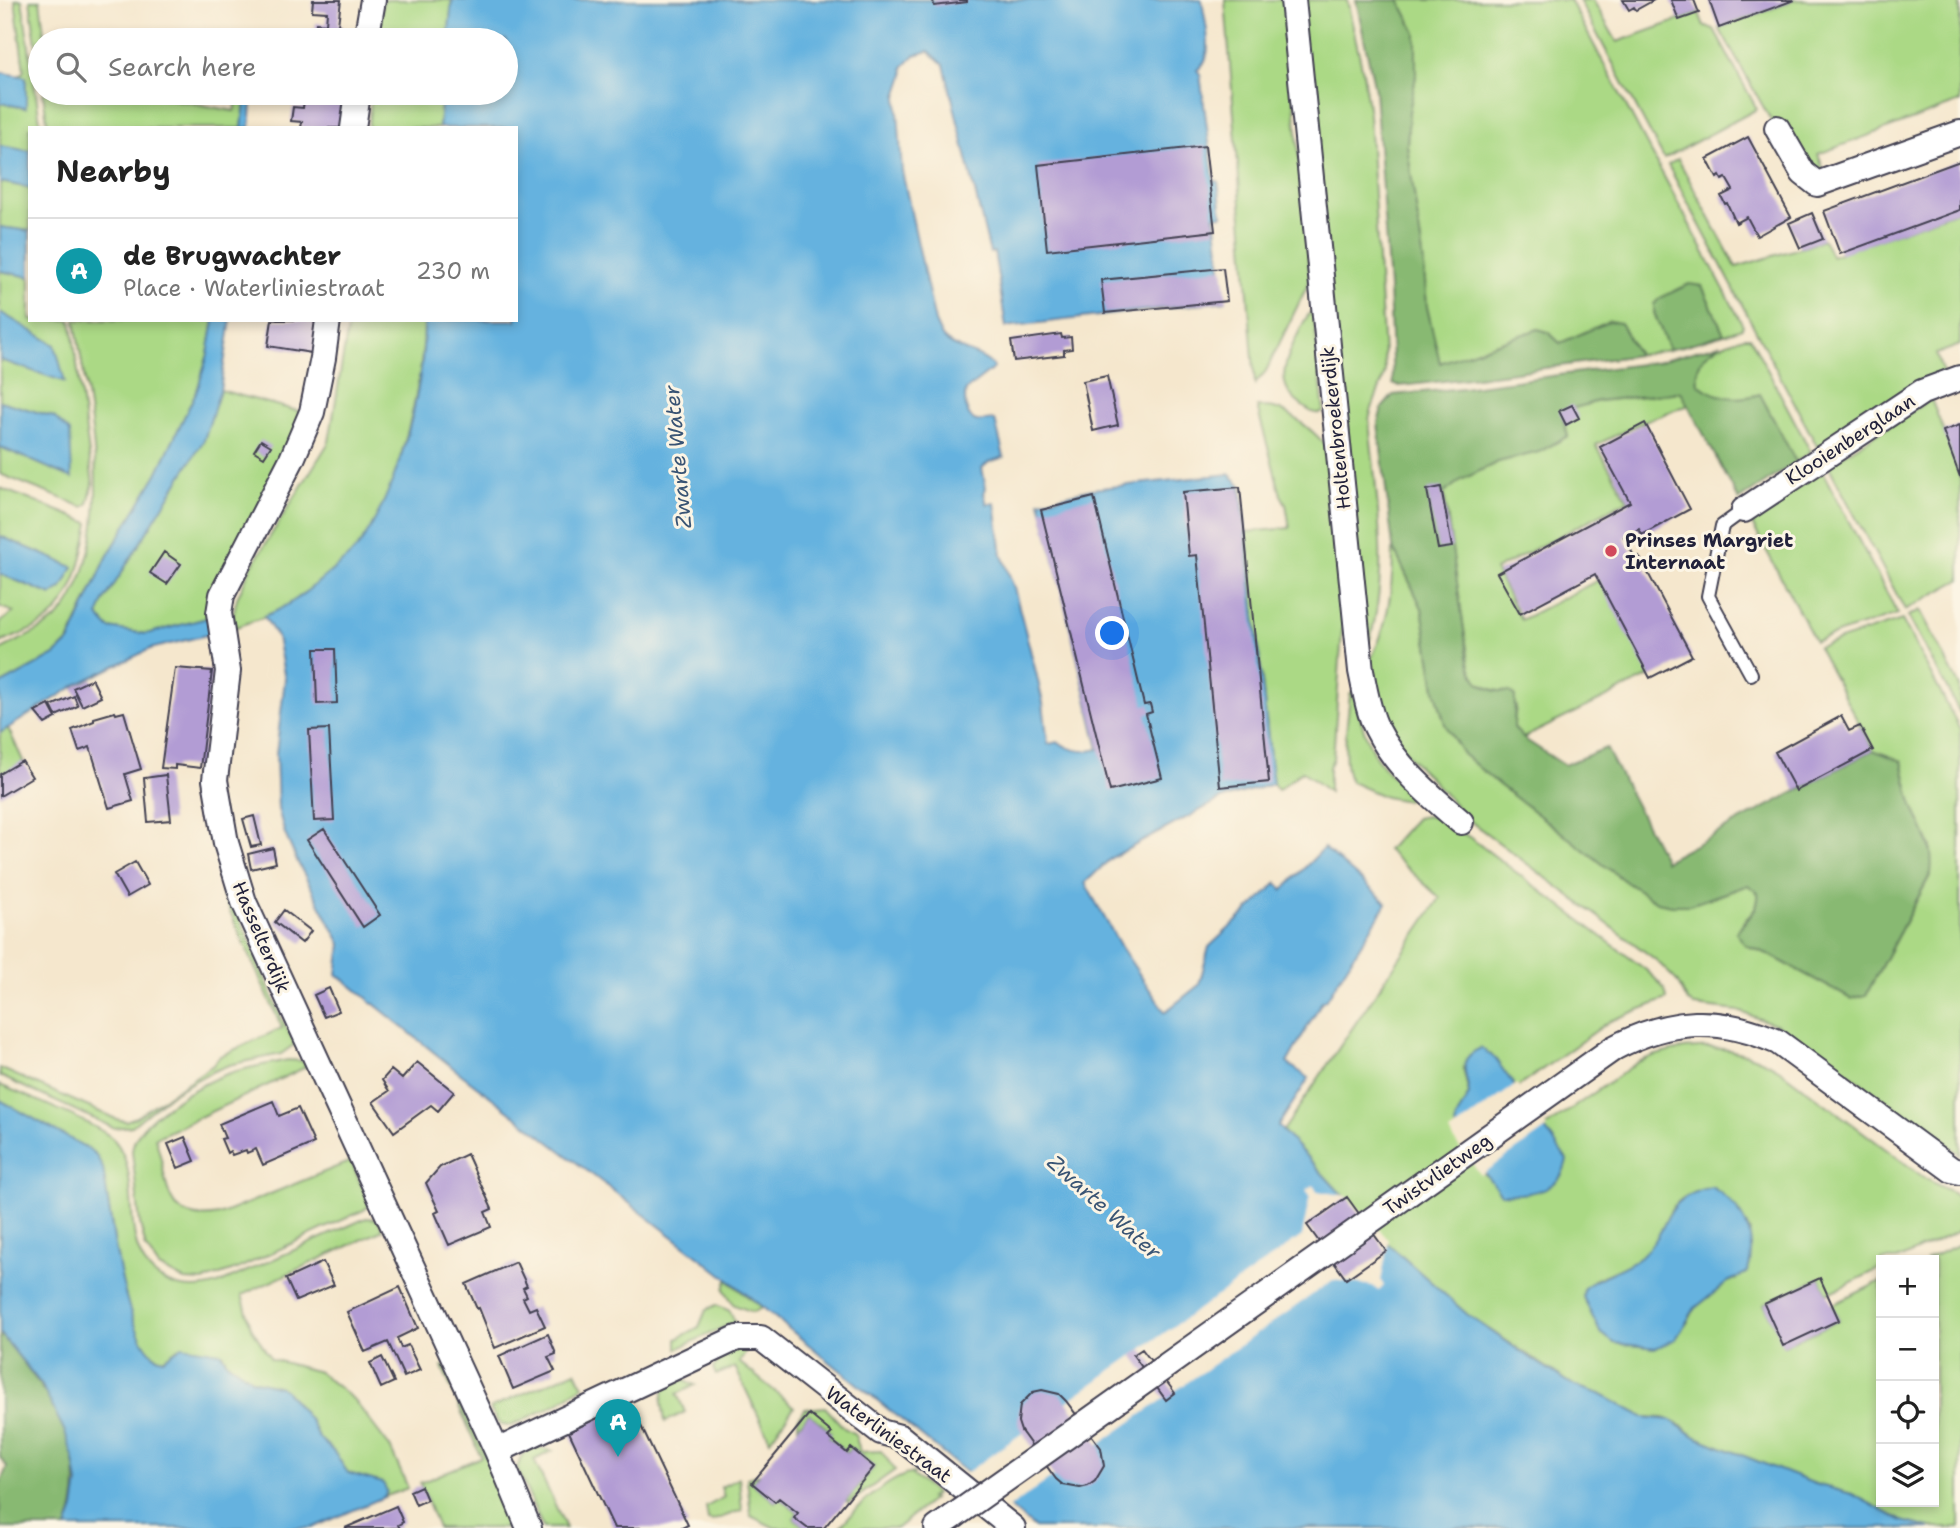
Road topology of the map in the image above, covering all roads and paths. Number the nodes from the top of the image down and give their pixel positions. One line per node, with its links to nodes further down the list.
1 (373, 0): 3 (street)
2 (1293, 0): 12 (street, Holtenbroekerdijk)
3 (368, 28)
4 (356, 105): 5 (street)
5 (353, 126)
6 (1777, 128): 7 (street)
7 (1960, 133)
8 (328, 322): 14 (street, Hasselterdijk)
9 (1960, 377): 10 (street, Klooienberglaan)
10 (1745, 510): 11 (lane)
11 (1751, 674)
12 (1461, 822)
13 (1960, 1172): 15 (street, Twistvlietweg, bridge)
14 (497, 1451): 16 (street, Hasselterdijk); 17 (street, Waterliniestraat)
15 (946, 1522)
16 (529, 1528)
17 (1013, 1528)

